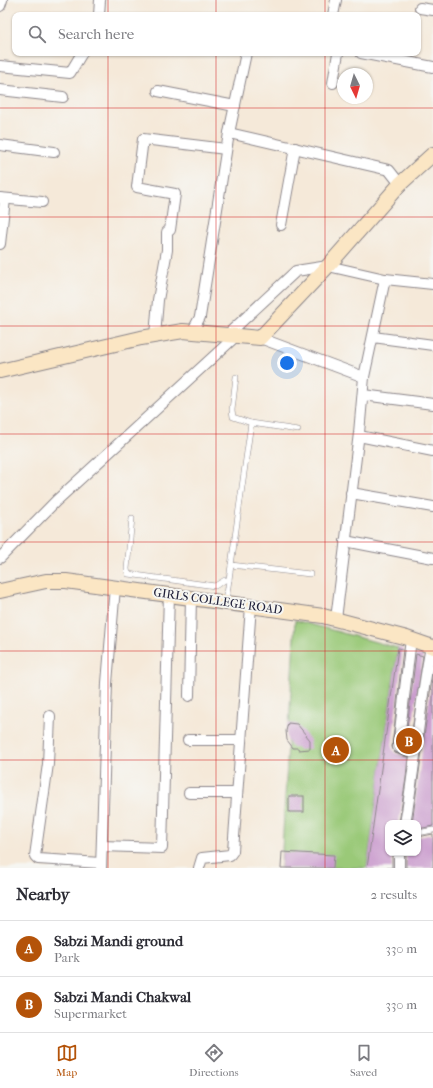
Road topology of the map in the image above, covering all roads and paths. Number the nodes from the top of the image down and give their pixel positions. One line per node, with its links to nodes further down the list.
1 (2, 0): 4 (street)
2 (100, 0): 7 (street)
3 (336, 0): 8 (street)
4 (0, 6)
5 (420, 8): 6 (street)
6 (433, 10)
7 (99, 12)
8 (334, 12)
9 (80, 56): 13 (street)
10 (245, 56): 19 (street)
11 (338, 56): 15 (street)
12 (376, 56): 14 (street)
13 (0, 66)
14 (433, 67)
15 (333, 83)
16 (0, 90): 18 (street)
17 (158, 91): 19 (street)
18 (63, 97)
19 (235, 106): 20 (street)
20 (229, 133): 22 (street); 23 (street)
21 (0, 145): 24 (street)
22 (295, 148): 26 (street); 29 (street)
23 (226, 149): 34 (street); 36 (street)
24 (54, 152)
25 (433, 154): 26 (street)
26 (400, 184): 31 (street)
27 (2, 198): 28 (street); 30 (street)
28 (42, 202)
29 (281, 225)
30 (0, 244)
31 (328, 266): 32 (street); 35 (street); 38 (street)
32 (385, 279): 33 (street); 37 (street)
33 (433, 284)
34 (192, 332): 35 (street); 36 (street)
35 (232, 335): 38 (street); 53 (street)
36 (155, 336): 40 (street)
37 (373, 337): 39 (street); 42 (street)
38 (260, 338): 42 (street)
39 (433, 345)
40 (0, 371)
41 (236, 377): 45 (lane)
42 (364, 377): 43 (street)
43 (362, 395): 44 (street); 47 (street)
44 (433, 404)
45 (251, 423): 46 (lane); 55 (lane)
46 (298, 430)
47 (359, 436): 48 (street); 49 (street)
48 (433, 451)
49 (351, 493): 50 (street); 52 (street)
50 (433, 507)
51 (132, 518): 57 (lane)
52 (345, 541): 54 (street); 64 (street)
53 (0, 558)
54 (433, 558)
55 (231, 565): 56 (lane); 57 (lane)
56 (310, 574)
57 (229, 580): 62 (lane)
58 (115, 587): 59 (street, GIRLS COLLEGE ROAD); 60 (street, GIRLS COLLEGE ROAD); 77 (street)
59 (0, 591)
60 (168, 594): 61 (street, GIRLS COLLEGE ROAD); 77 (street)
61 (191, 597): 62 (street, GIRLS COLLEGE ROAD); 67 (street)
62 (226, 602): 63 (street, GIRLS COLLEGE ROAD)
63 (251, 606): 64 (street, GIRLS COLLEGE ROAD); 70 (street)
64 (336, 619): 65 (street, GIRLS COLLEGE ROAD)
65 (411, 640): 66 (street, GIRLS COLLEGE ROAD); 71 (street)
66 (432, 647): 71 (street)
67 (189, 696)
68 (50, 716): 79 (street)
69 (188, 740): 70 (street)
70 (241, 740): 73 (street)
71 (416, 752): 74 (street)
72 (189, 793): 73 (street)
73 (237, 793): 80 (street)
74 (406, 820)
75 (433, 830): 76 (lane)
76 (421, 832)
77 (102, 846): 79 (street)
78 (399, 856): 81 (street)
79 (101, 866)
80 (199, 868)
81 (399, 868)

